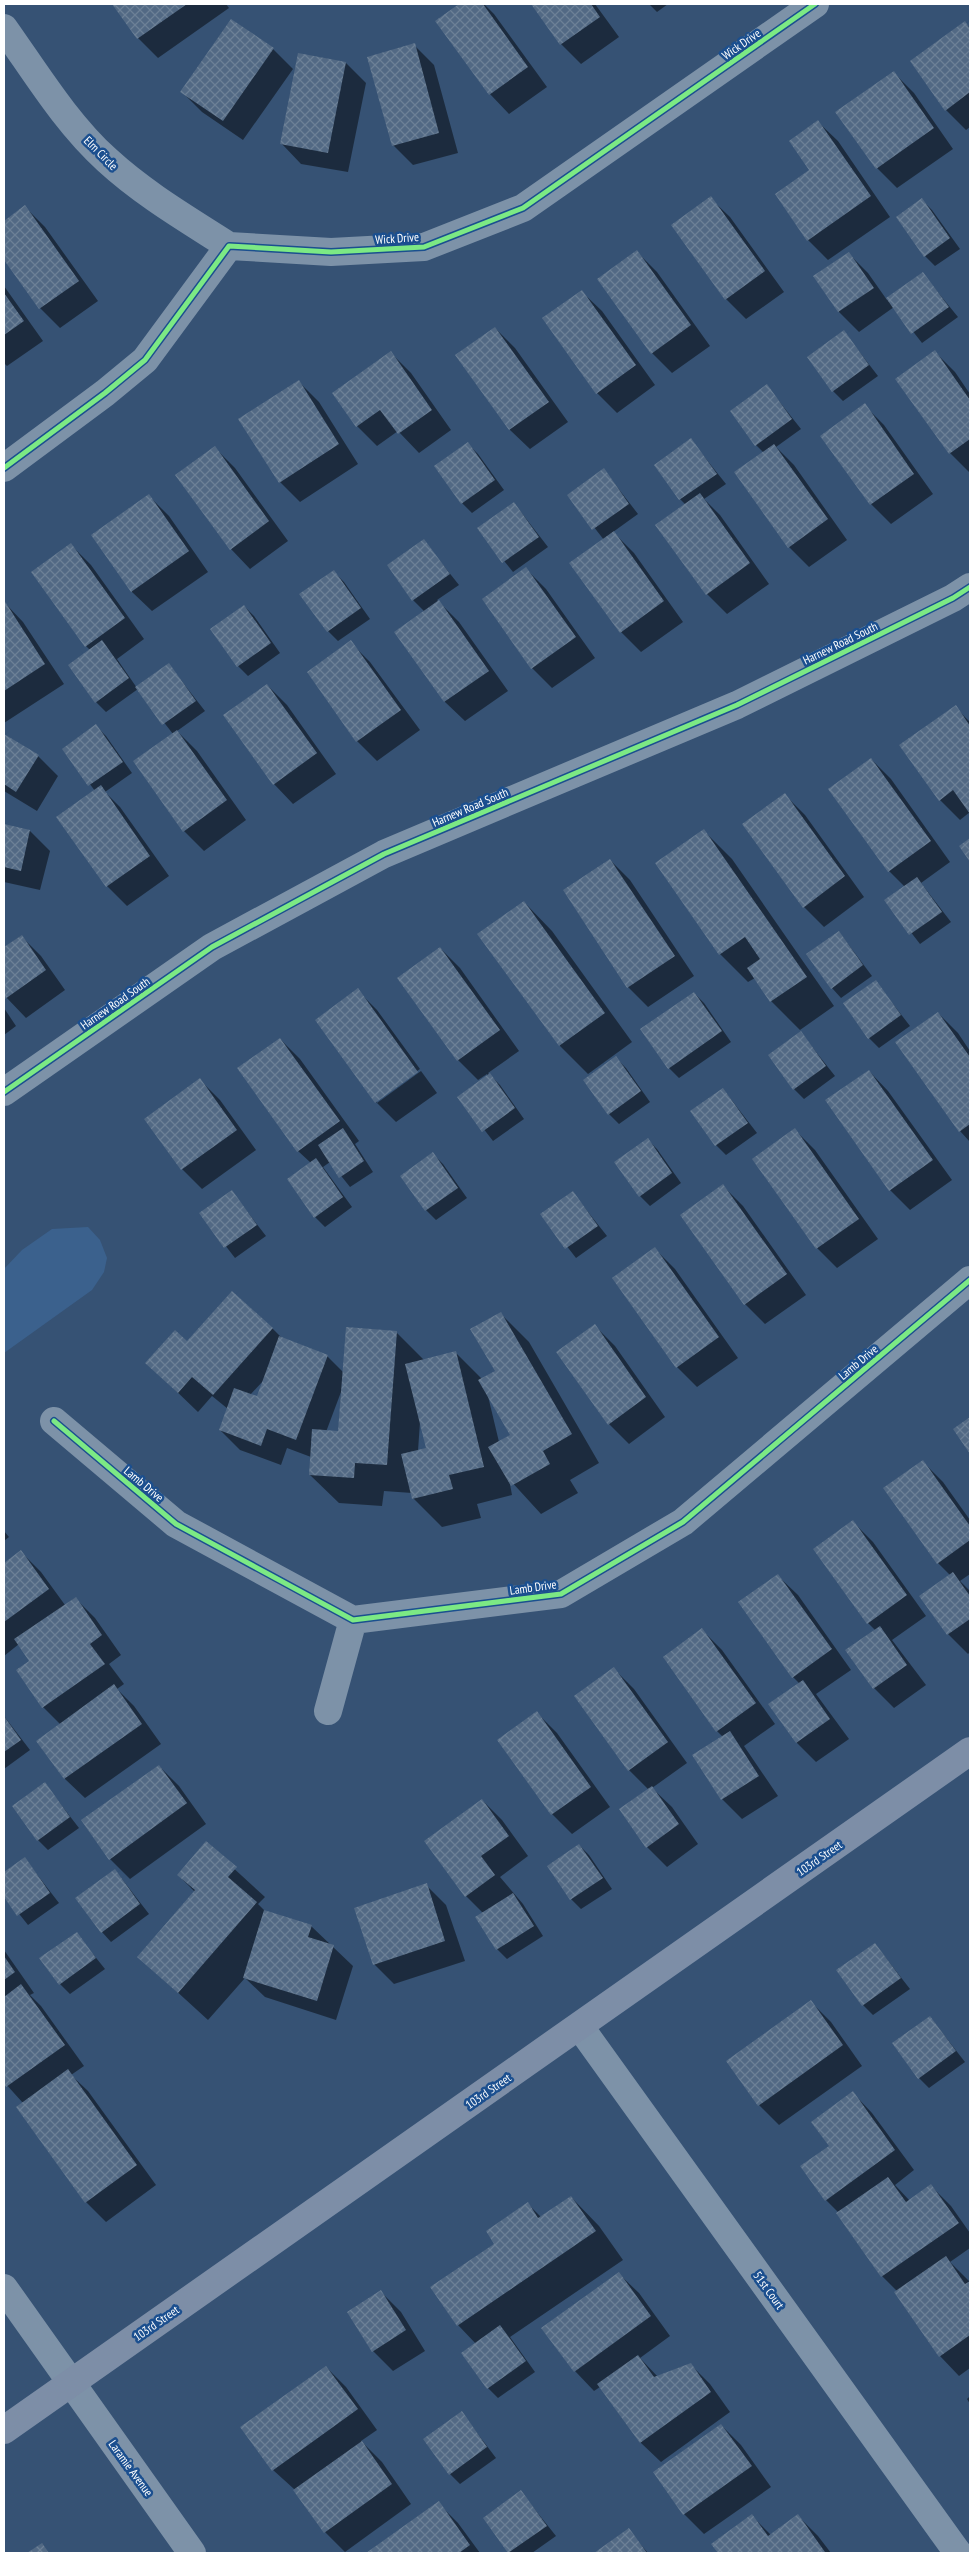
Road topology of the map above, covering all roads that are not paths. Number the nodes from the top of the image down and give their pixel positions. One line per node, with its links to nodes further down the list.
1 (816, 4): 3 (street, Wick Drive)
2 (4, 28): 3 (street, Elm Circle)
3 (229, 246): 4 (street)
4 (4, 468)
5 (970, 587): 6 (street, Harnew Road South)
6 (4, 1092)
7 (970, 1280): 9 (street, Lamb Drive)
8 (54, 1421): 9 (street, Lamb Drive)
9 (353, 1620): 10 (street)
10 (328, 1711)
11 (970, 1751): 12 (main road, 103rd Street)
12 (580, 2027): 14 (main road, 103rd Street); 17 (street, 51st Court)
13 (4, 2288): 14 (street, Laramie Avenue)
14 (70, 2383): 15 (main road, 103rd Street); 16 (street, Laramie Avenue)
15 (4, 2430)
16 (192, 2553)
17 (958, 2553)

